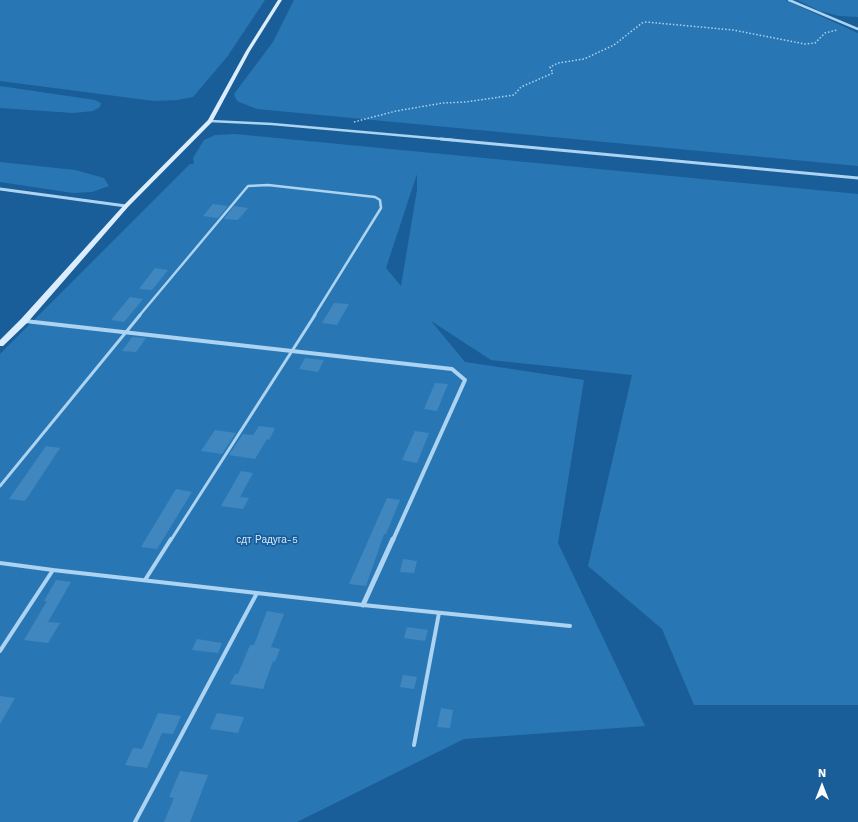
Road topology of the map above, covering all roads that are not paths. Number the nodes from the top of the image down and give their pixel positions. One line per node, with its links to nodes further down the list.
1 (280, 0): 6 (street)
2 (789, 0): 4 (street)
3 (858, 25): 4 (street)
4 (853, 27): 5 (street)
5 (858, 29)
6 (210, 121): 7 (street); 9 (street)
7 (858, 178)
8 (0, 189): 9 (street)
9 (126, 206): 10 (street)
10 (24, 321): 11 (street); 12 (street)
11 (125, 332): 13 (street); 13 (lane); 14 (lane)
12 (0, 344)
13 (292, 351): 17 (lane); 19 (street)
14 (0, 486)
15 (0, 563): 16 (lane)
16 (53, 570): 17 (lane); 22 (lane)
17 (145, 580): 18 (lane)
18 (257, 593): 19 (lane); 24 (lane)
19 (363, 605): 20 (lane)
20 (439, 613): 21 (lane); 23 (lane)
21 (570, 626)
22 (0, 651)
23 (414, 745)
24 (135, 822)

